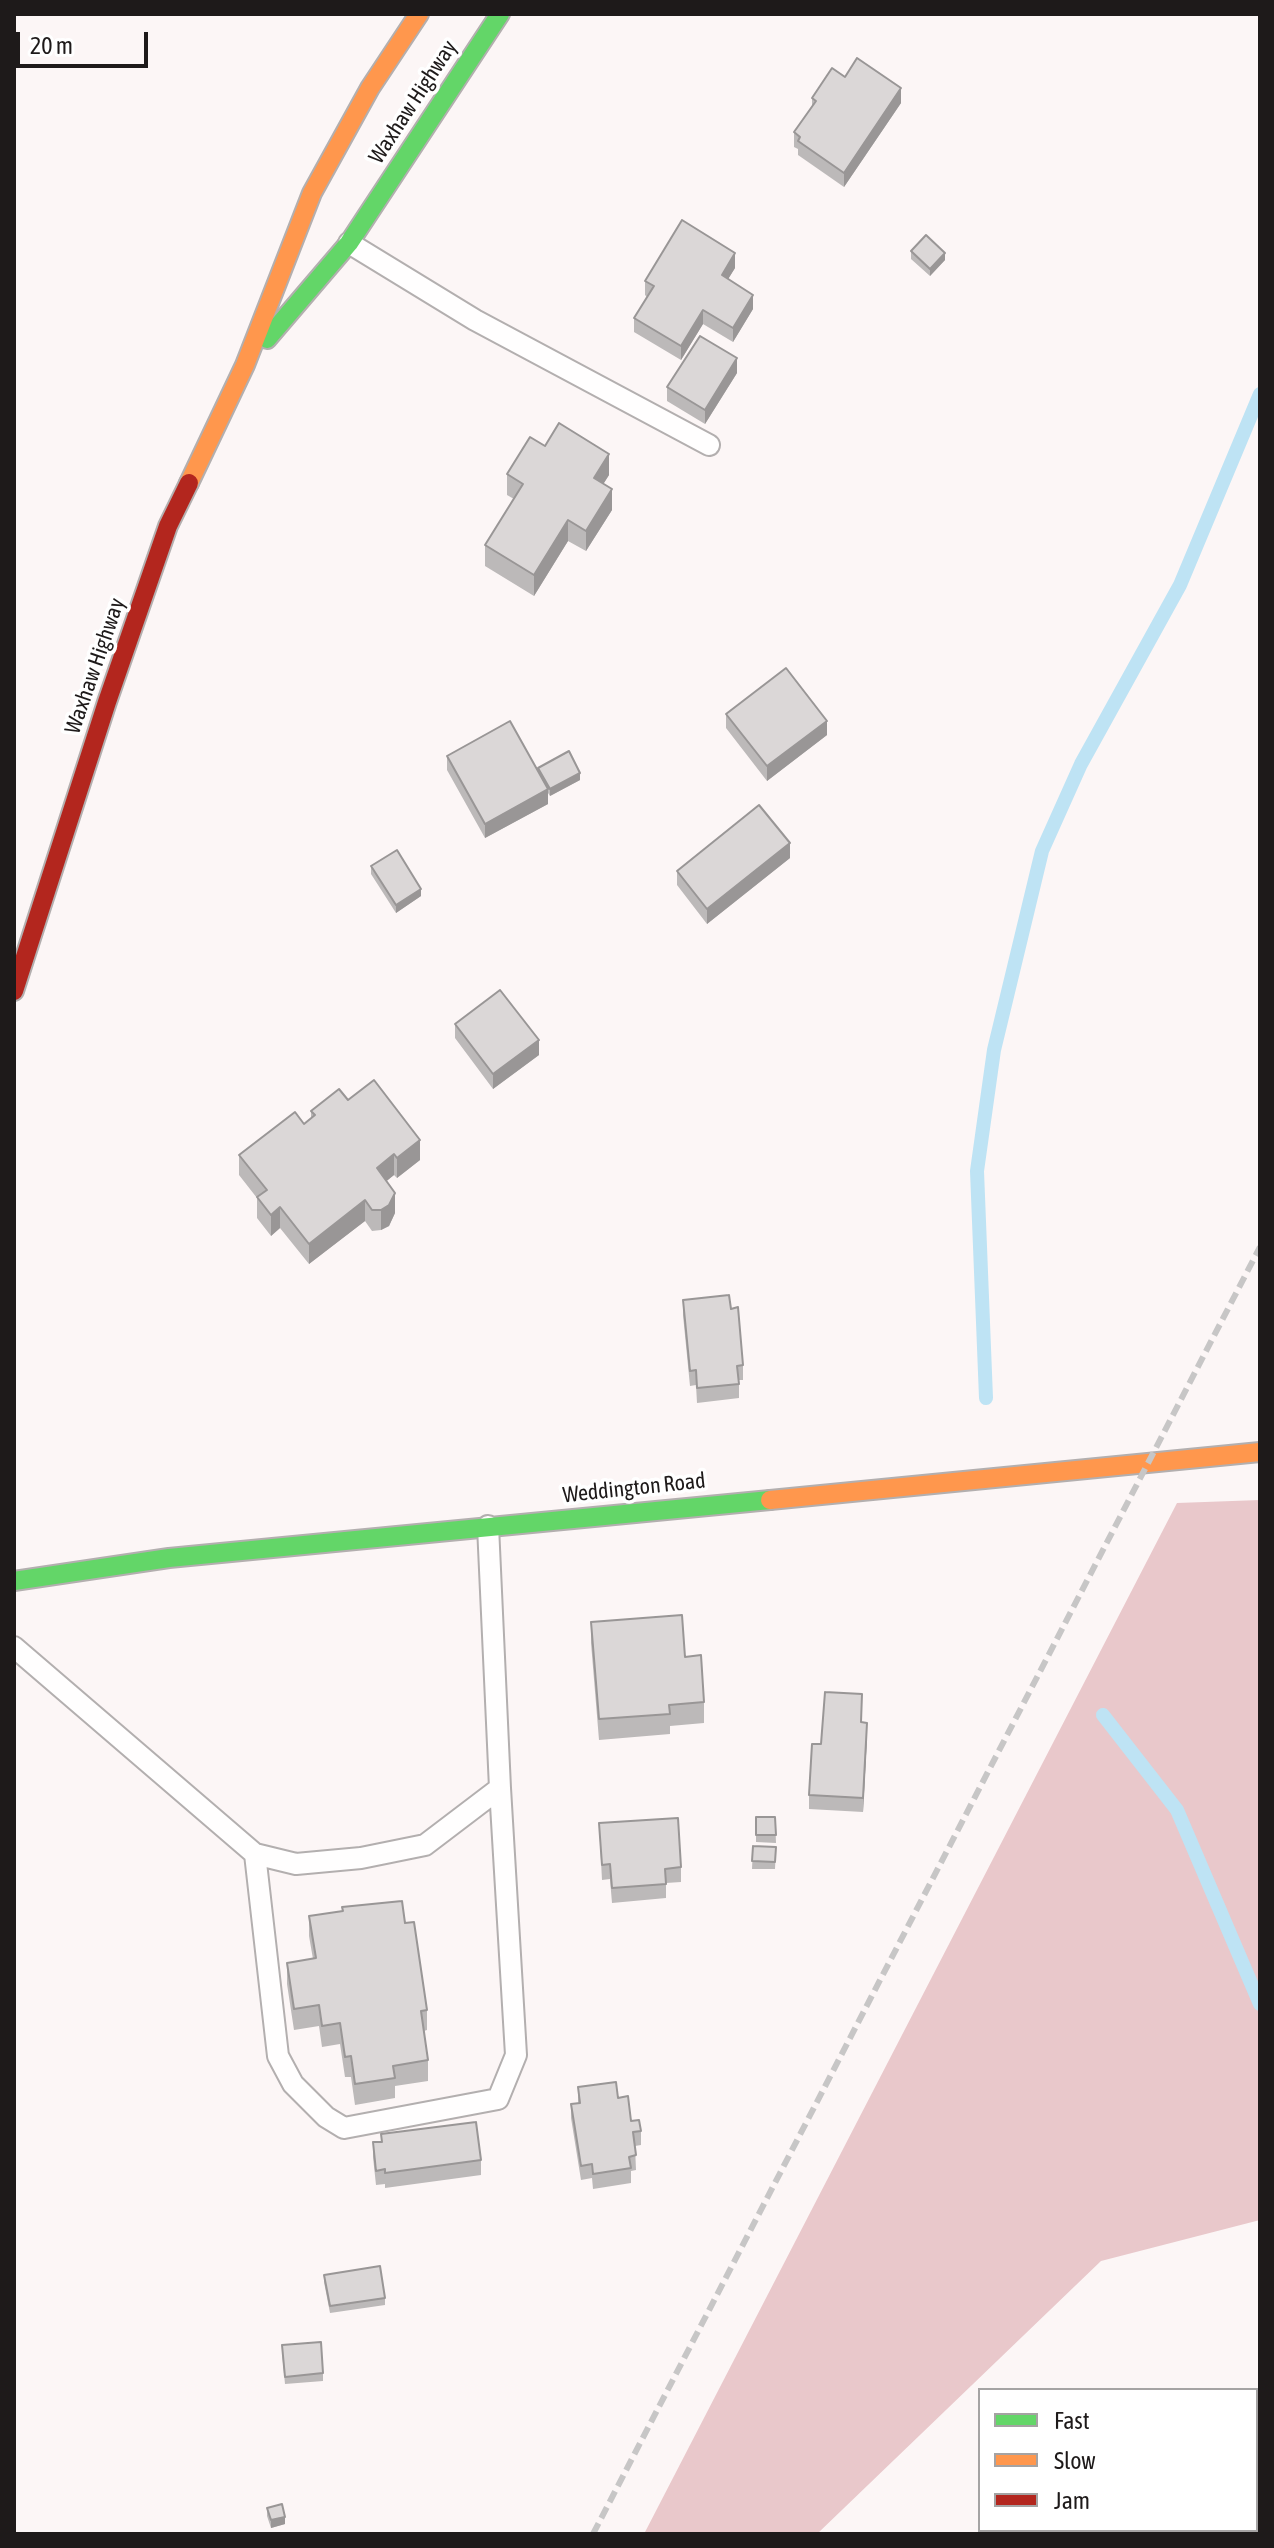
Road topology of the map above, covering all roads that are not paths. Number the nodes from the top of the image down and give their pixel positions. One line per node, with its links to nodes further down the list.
1 (419, 14): 4 (main road, Waxhaw Highway)
2 (500, 14): 3 (main road, Waxhaw Highway)
3 (349, 243): 4 (main road, Waxhaw Highway); 5 (lane)
4 (245, 365): 6 (main road, Waxhaw Highway)
5 (709, 445)
6 (14, 991)
7 (1260, 1452): 8 (main road, Weddington Road)
8 (488, 1526): 9 (main road, Weddington Road); 11 (lane)
9 (14, 1581)
10 (14, 1647): 12 (lane)
11 (500, 1788): 12 (lane); 12 (lane)
12 (255, 1854)

